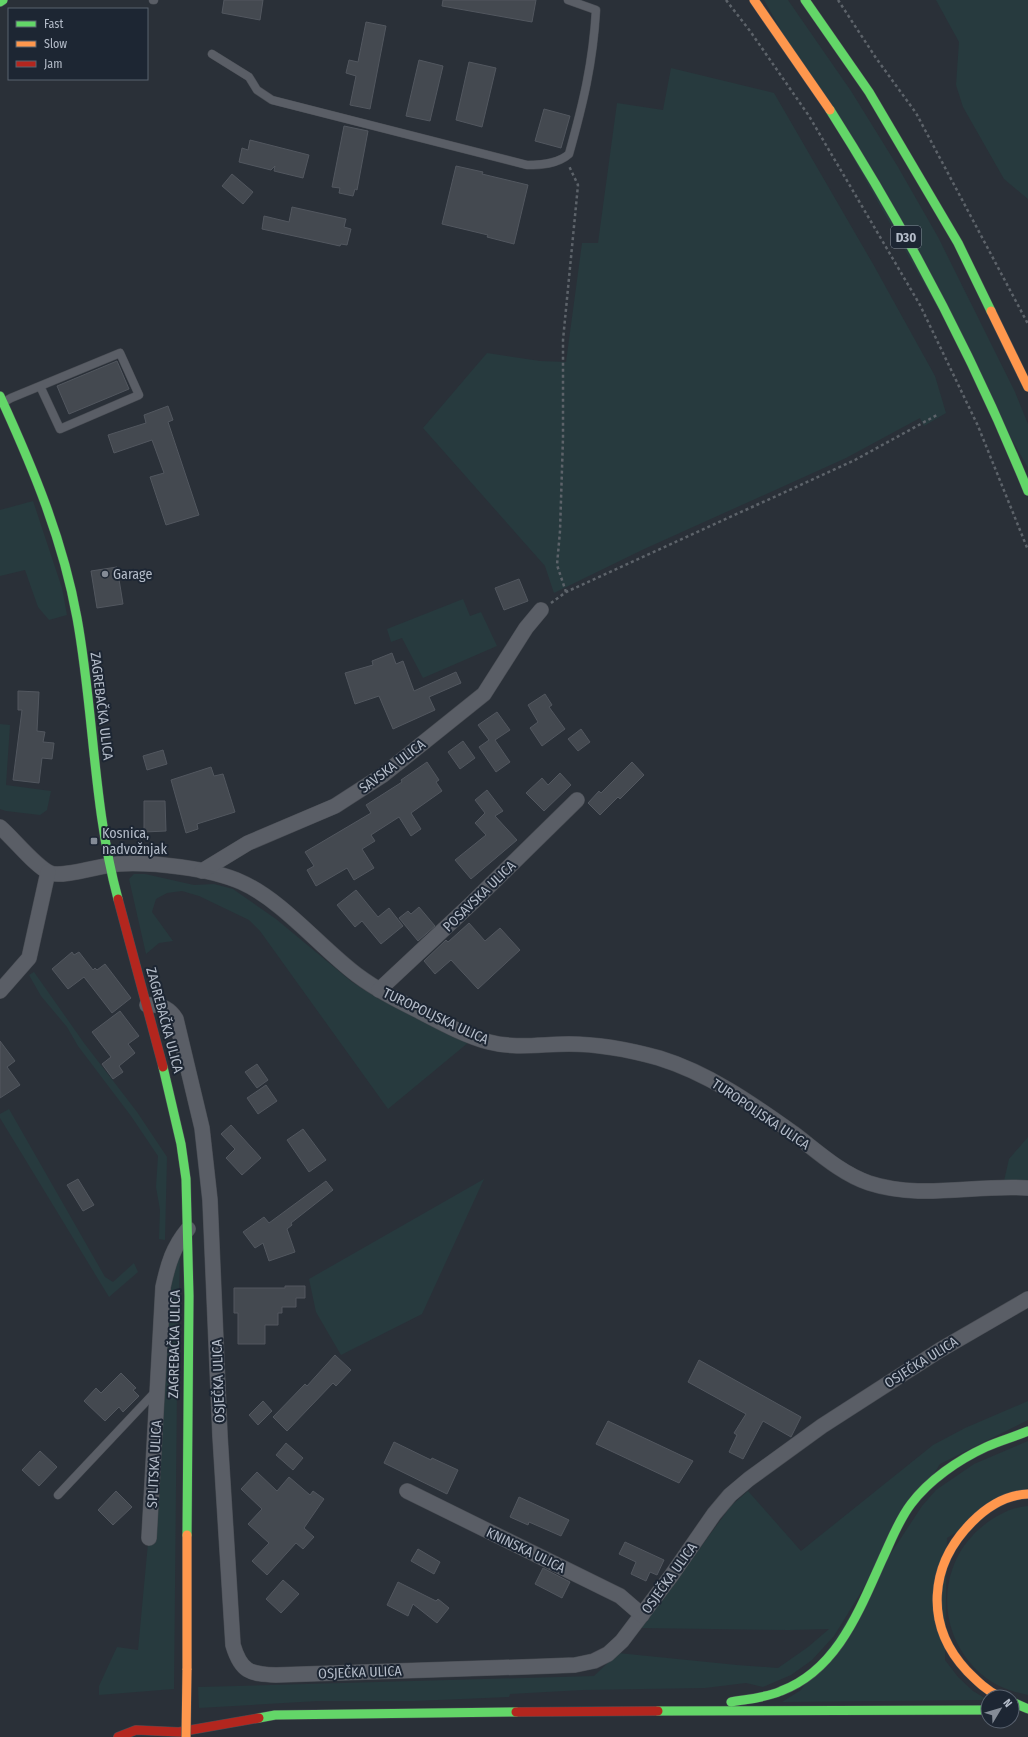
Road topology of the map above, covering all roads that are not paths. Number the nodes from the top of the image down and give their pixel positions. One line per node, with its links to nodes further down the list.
1 (3, 0): 5 (main road)
2 (568, 0): 6 (lane)
3 (754, 0): 10 (main road, D30)
4 (806, 0): 8 (main road)
5 (0, 2)
6 (212, 54)
7 (40, 386): 7 (lane); 9 (lane)
8 (1028, 387)
9 (2, 399): 14 (main road, ZAGREBAČKA ULICA)
10 (1028, 490)
11 (541, 610): 15 (street, SAVSKA ULICA)
12 (577, 800): 17 (street, POSAVSKA ULICA)
13 (0, 826): 16 (street)
14 (109, 865): 15 (street, TUROPOLJSKA ULICA); 16 (street, TUROPOLJSKA ULICA); 19 (main road, ZAGREBAČKA ULICA)
15 (202, 871): 17 (street, TUROPOLJSKA ULICA)
16 (48, 872): 18 (street)
17 (379, 990): 20 (street, TUROPOLJSKA ULICA)
18 (0, 991)
19 (147, 1005): 21 (main road, ZAGREBAČKA ULICA); 29 (street, OSJEČKA ULICA)
20 (1028, 1188)
21 (188, 1228): 23 (street, SPLITSKA ULICA); 34 (main road, ZAGREBAČKA ULICA, bridge)
22 (1028, 1299): 29 (street, OSJEČKA ULICA)
23 (158, 1389): 27 (lane); 28 (street, SPLITSKA ULICA)
24 (1028, 1431): 32 (main road)
25 (406, 1491): 29 (street, KNINSKA ULICA)
26 (1028, 1494): 30 (main road)
27 (58, 1495)
28 (149, 1538)
29 (642, 1615)
30 (986, 1689)
31 (980, 1710): 32 (main road)
32 (713, 1712): 33 (main road)
33 (118, 1737)
34 (186, 1737)

